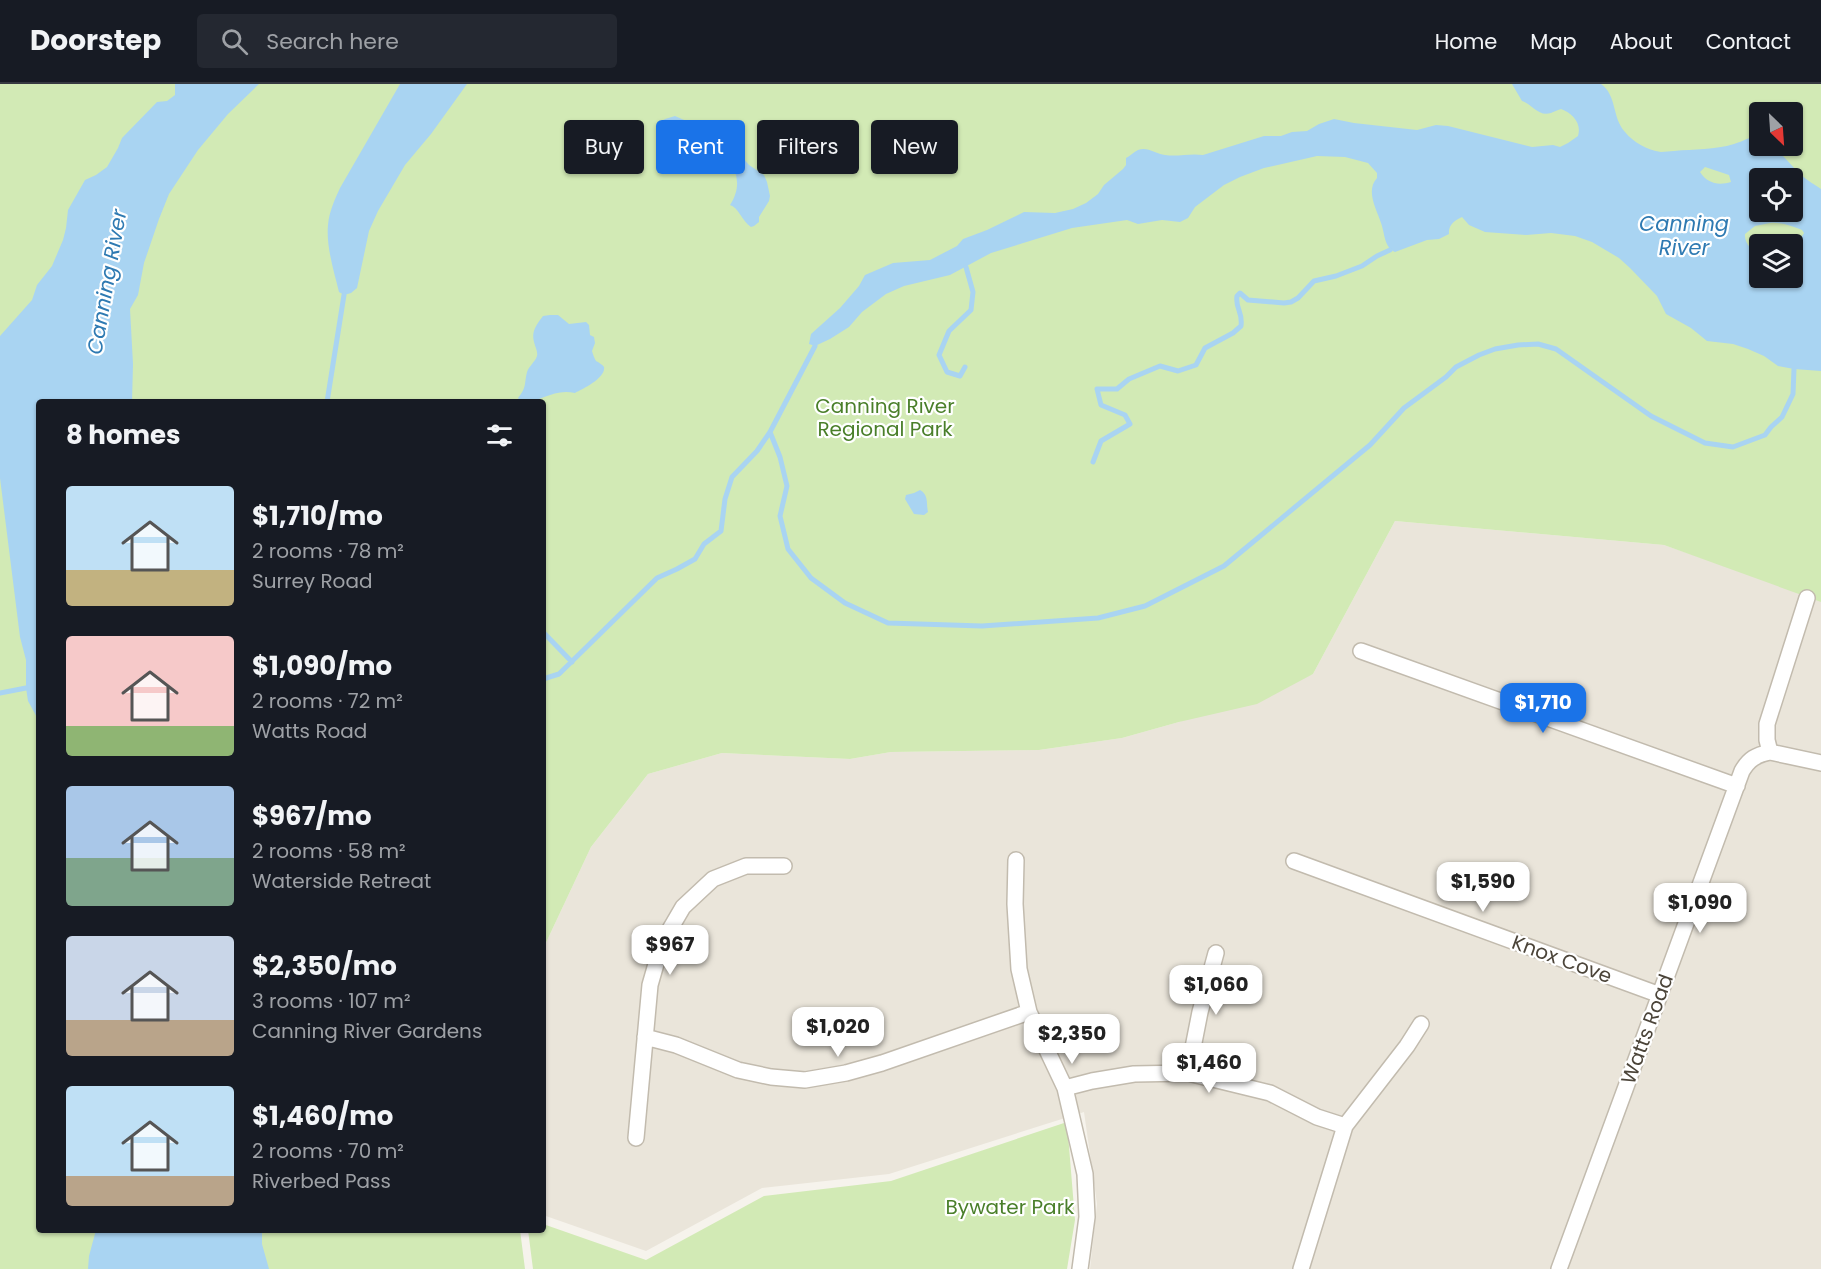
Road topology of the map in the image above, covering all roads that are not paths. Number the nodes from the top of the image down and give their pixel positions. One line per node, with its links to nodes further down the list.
1 (1807, 598): 3 (street)
2 (1361, 651): 5 (street)
3 (1770, 752): 4 (street); 5 (street, Watts Road)
4 (1821, 763)
5 (1737, 786): 10 (street, Watts Road)
6 (1016, 860): 11 (street)
7 (1294, 861): 10 (street, Knox Cove)
8 (784, 866): 13 (street)
9 (1216, 953): 14 (street)
10 (1660, 995): 20 (street, Watts Road)
11 (1029, 1012): 13 (street); 15 (street)
12 (1420, 1024): 16 (street)
13 (645, 1036): 17 (street)
14 (1188, 1073): 15 (street); 16 (street)
15 (1065, 1088): 18 (street)
16 (1345, 1126): 19 (street)
17 (636, 1138)
18 (1080, 1269)
19 (1301, 1269)
20 (1559, 1269)

